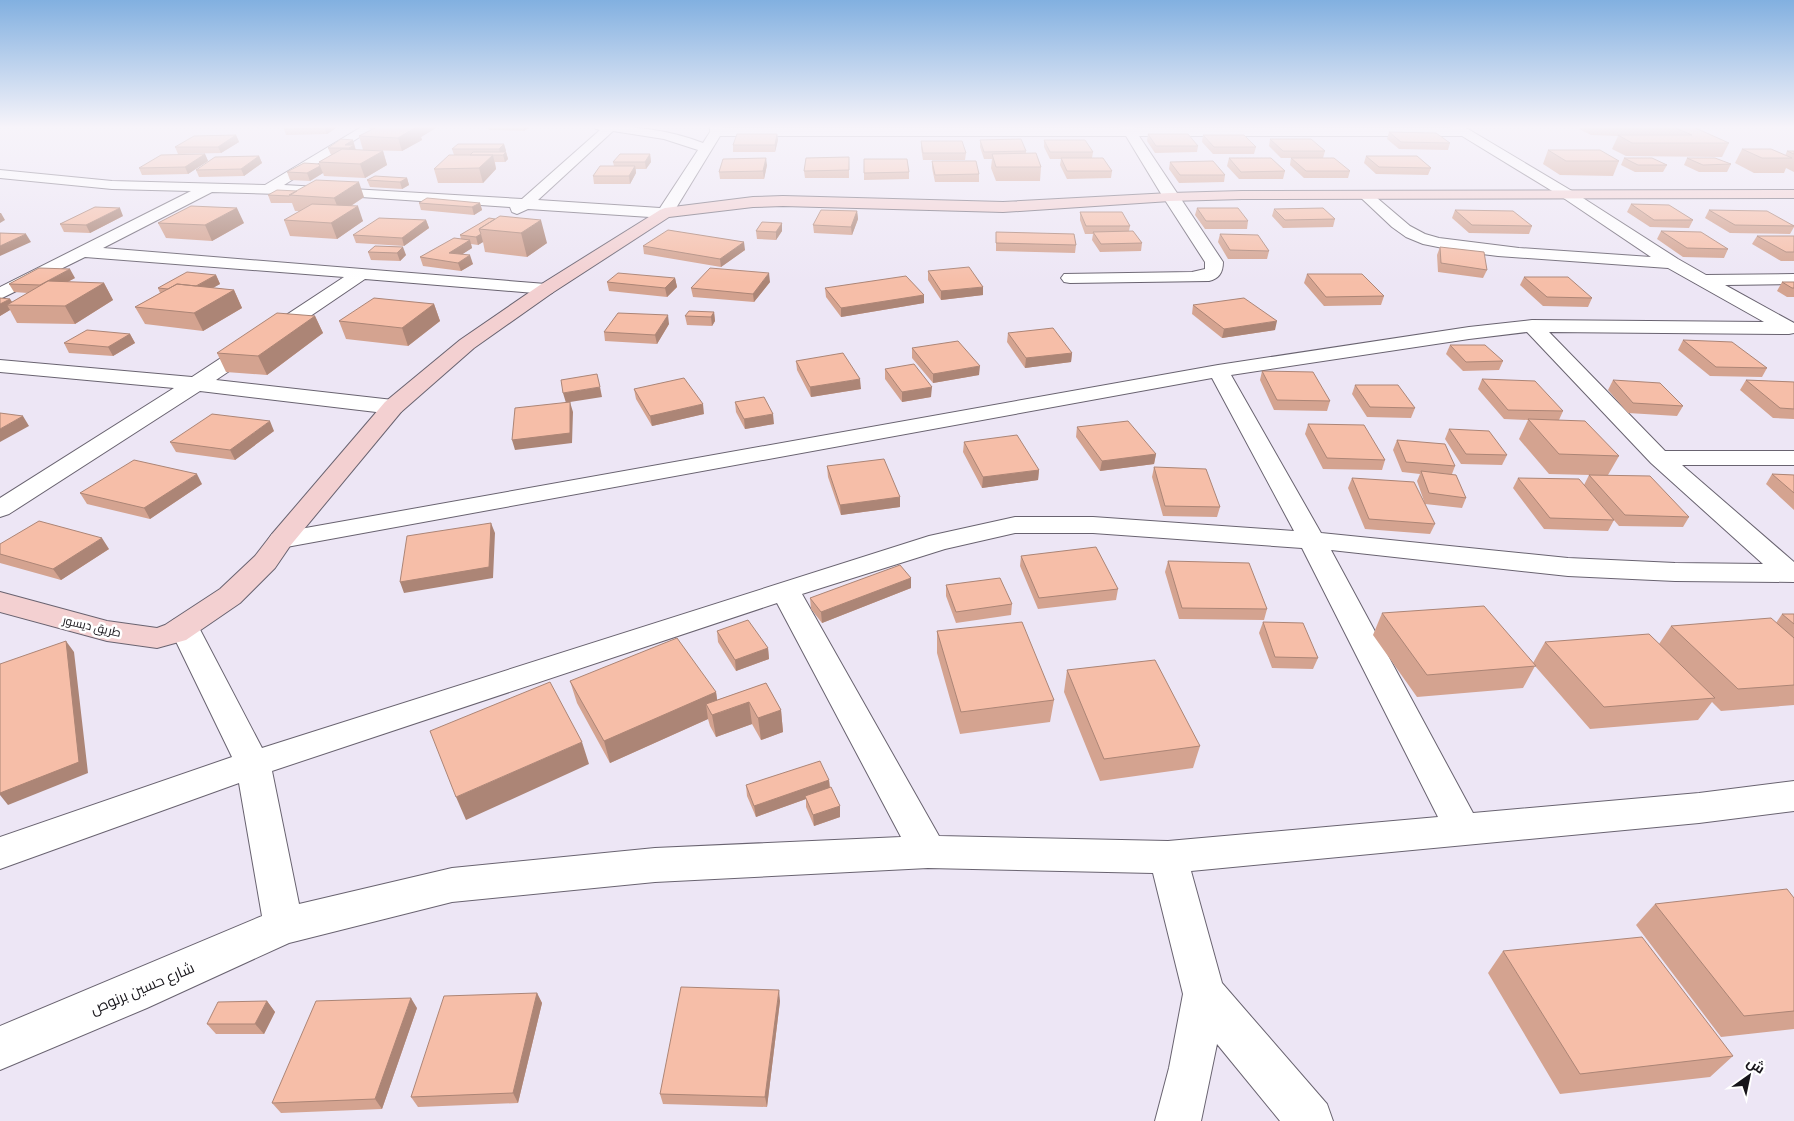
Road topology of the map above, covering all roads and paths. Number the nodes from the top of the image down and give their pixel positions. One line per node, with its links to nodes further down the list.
1 (44, 178): 7 (street)
2 (285, 178): 8 (street)
3 (551, 178): 13 (street)
4 (688, 178): 14 (street)
5 (1158, 178): 12 (street)
6 (1541, 178): 9 (street)
7 (210, 188): 8 (street); 16 (street)
8 (268, 189): 13 (street)
9 (1567, 194): 10 (main road); 11 (main road); 18 (street)
10 (1794, 194)
11 (1365, 195): 12 (main road); 18 (street)
12 (1170, 197): 14 (main road); 21 (street)
13 (525, 204): 14 (street); 15 (street)
14 (666, 213): 24 (main road, طريق ديسور)
15 (500, 219)
16 (82, 252): 19 (street); 25 (street)
17 (426, 261): 20 (street)
18 (1672, 263): 23 (street)
19 (362, 273): 20 (street); 30 (street)
20 (401, 276): 24 (street)
21 (1070, 278)
22 (1794, 279): 23 (street)
23 (1703, 280): 27 (street)
24 (546, 289): 31 (main road, طريق ديسور)
25 (0, 294)
26 (1532, 326): 27 (street); 29 (street); 32 (street)
27 (1791, 330)
28 (0, 366): 30 (street)
29 (1218, 371): 35 (street); 36 (street)
30 (196, 384): 31 (street); 34 (street)
31 (393, 407): 35 (main road, طريق ديسور)
32 (1659, 458): 33 (street); 37 (street)
33 (1794, 458)
34 (0, 509)
35 (282, 540): 40 (main road, طريق ديسور)
36 (1312, 540): 37 (street); 38 (street); 43 (street)
37 (1792, 573)
38 (786, 590): 41 (street); 44 (street)
39 (0, 602): 40 (main road, طريق ديسور)
40 (184, 627): 41 (street)
41 (253, 764): 45 (street); 47 (street)
42 (1794, 796): 43 (street, شارع حسين برنوص)
43 (1463, 830): 46 (street, شارع حسين برنوص)
44 (928, 852): 46 (street, شارع حسين برنوص); 47 (street, شارع حسين برنوص)
45 (0, 853)
46 (1168, 856): 48 (street)
47 (284, 926): 49 (street, شارع حسين برنوص)
48 (1204, 994): 50 (street); 51 (street)
49 (0, 1048)
50 (1178, 1121)
51 (1310, 1121)

